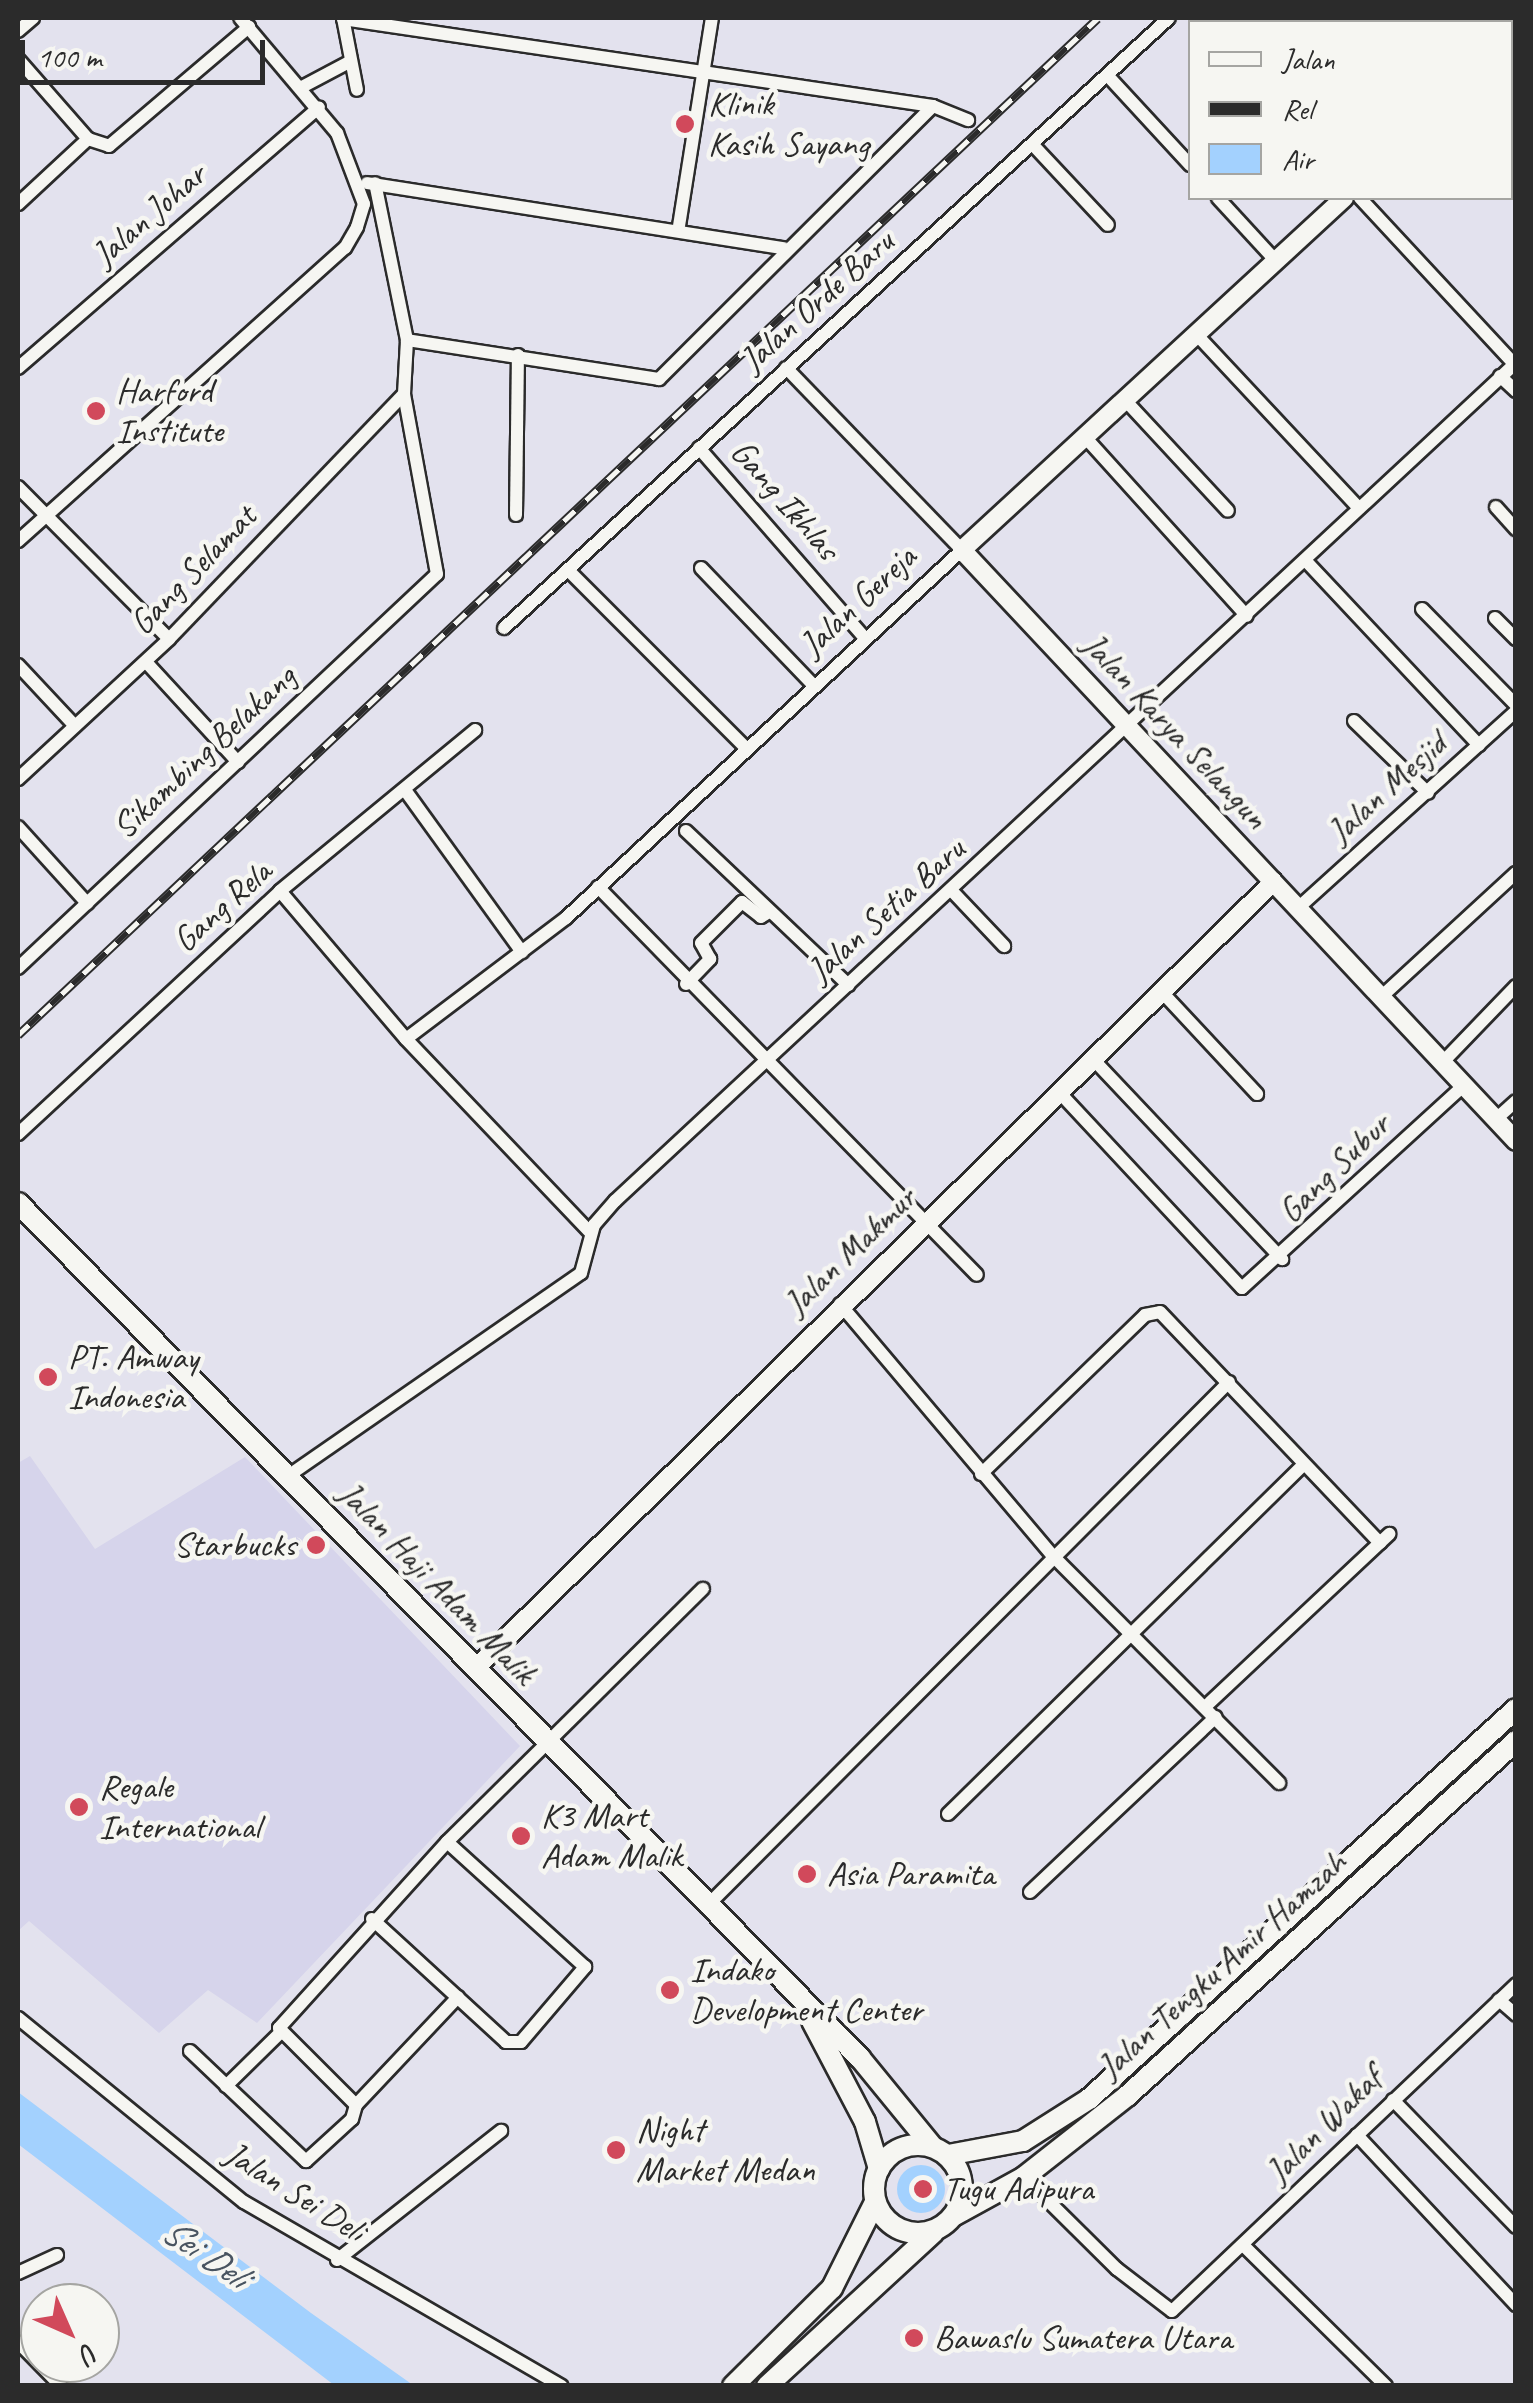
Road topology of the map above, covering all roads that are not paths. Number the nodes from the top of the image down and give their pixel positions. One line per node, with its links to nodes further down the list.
1 (33, 18): 6 (street)
2 (343, 18): 8 (street); 9 (street)
3 (712, 18): 9 (street)
4 (1168, 18): 10 (street, Jalan Orde Baru)
5 (244, 22): 11 (street); 16 (street)
6 (18, 31)
7 (18, 59): 16 (street)
8 (351, 61): 11 (street); 12 (street)
9 (703, 70): 13 (street); 26 (street)
10 (1108, 76): 17 (street, Jalan Orde Baru); 18 (street)
11 (302, 87): 14 (street)
12 (357, 90)
13 (933, 106): 15 (street); 27 (street)
14 (319, 107): 20 (street); 33 (street, Jalan Johar)
15 (968, 120)
16 (88, 140): 24 (street)
17 (1034, 146): 25 (street); 34 (street, Jalan Orde Baru)
18 (1188, 163)
19 (376, 182): 20 (street); 26 (street); 30 (street)
20 (358, 183): 46 (street)
21 (1220, 200): 28 (street)
22 (1342, 200): 28 (street, Jalan Gereja)
23 (1362, 200): 32 (street)
24 (18, 204)
25 (1108, 225)
26 (679, 226): 27 (street)
27 (784, 248): 31 (street)
28 (1276, 261): 29 (street, Jalan Gereja)
29 (1196, 335): 38 (street, Jalan Gereja); 43 (street)
30 (407, 340): 31 (street); 37 (street)
31 (518, 354): 45 (street)
32 (1515, 363): 35 (street, Jalan Setia Baru)
33 (18, 368)
34 (786, 368): 40 (street, Jalan Orde Baru); 49 (street, Jalan Karya Selangun)
35 (1500, 376): 36 (street); 43 (street, Jalan Setia Baru)
36 (1516, 392)
37 (404, 394): 58 (street, Gang Selamat); 70 (street, Sikambing Belakang)
38 (1124, 400): 39 (street, Jalan Gereja); 44 (street)
39 (1086, 436): 49 (street, Jalan Gereja); 54 (street)
40 (699, 448): 52 (street, Jalan Orde Baru); 57 (street, Gang Ikhlas)
41 (18, 487): 46 (street)
42 (1496, 507): 47 (street)
43 (1359, 508): 50 (street, Jalan Setia Baru)
44 (1228, 511)
45 (516, 515)
46 (44, 516): 48 (street); 58 (street)
47 (1516, 529)
48 (18, 541)
49 (962, 550): 57 (street, Jalan Gereja); 66 (street, Jalan Karya Selangun)
50 (1305, 560): 54 (street, Jalan Setia Baru); 68 (street)
51 (701, 568): 62 (street)
52 (568, 570): 56 (street, Jalan Orde Baru); 69 (street)
53 (1422, 608): 63 (street)
54 (1246, 616): 66 (street, Jalan Setia Baru)
55 (1495, 618): 59 (street)
56 (504, 628)
57 (865, 638): 62 (street, Jalan Gereja)
58 (169, 640): 60 (street, Gang Selamat)
59 (1516, 640)
60 (146, 662): 65 (street, Gang Selamat); 70 (street)
61 (18, 666): 65 (street)
62 (814, 686): 69 (street, Jalan Gereja)
63 (1516, 708): 68 (street, Jalan Mesjid)
64 (1354, 721): 73 (street)
65 (75, 726): 71 (street, Gang Selamat)
66 (1128, 728): 77 (street, Jalan Karya Selangun); 79 (street, Jalan Setia Baru)
67 (475, 730): 72 (street, Gang Rela)
68 (1479, 746): 73 (street, Jalan Mesjid)
69 (746, 748): 78 (street, Jalan Gereja)
70 (238, 762): 81 (street, Sikambing Belakang)
71 (18, 779)
72 (405, 790): 80 (street, Gang Rela); 85 (street)
73 (1428, 793): 82 (street, Jalan Mesjid)
74 (18, 827): 81 (street)
75 (686, 832): 83 (street)
76 (1516, 873): 91 (street)
77 (1273, 882): 82 (street, Jalan Karya Selangun); 90 (street, Jalan Makmur)
78 (598, 888): 85 (street, Jalan Gereja); 87 (street)
79 (952, 891): 84 (street); 88 (street, Jalan Setia Baru)
80 (280, 892): 92 (street); 101 (street, Gang Rela)
81 (88, 903): 86 (street, Sikambing Belakang)
82 (1298, 908): 91 (street, Jalan Karya Selangun)
83 (769, 912): 87 (street); 88 (street)
84 (1004, 946)
85 (522, 952): 92 (street, Jalan Gereja)
86 (18, 968)
87 (686, 984): 95 (street)
88 (848, 985): 95 (street, Jalan Setia Baru)
89 (1516, 986): 94 (street)
90 (1161, 991): 93 (street, Jalan Makmur); 98 (street)
91 (1380, 998): 94 (street, Jalan Karya Selangun)
92 (406, 1039): 105 (street)
93 (1092, 1058): 97 (street, Jalan Makmur); 106 (street)
94 (1442, 1062): 96 (street, Jalan Karya Selangun)
95 (764, 1063): 104 (street); 105 (street, Jalan Setia Baru)
96 (1464, 1086): 100 (street, Jalan Karya Selangun); 106 (street, Gang Subur)
97 (1058, 1092): 104 (street, Jalan Makmur); 106 (street, Gang Subur)
98 (1257, 1094)
99 (1516, 1101): 100 (street)
100 (1495, 1120): 102 (street, Jalan Karya Selangun)
101 (18, 1134)
102 (1516, 1141)
103 (18, 1203): 112 (main road, Jalan Haji Adam Malik)
104 (922, 1226): 107 (street); 108 (street, Jalan Makmur)
105 (591, 1232): 112 (street, Jalan Setia Baru)
106 (1282, 1259)
107 (977, 1275)
108 (840, 1304): 111 (street); 116 (street, Jalan Makmur)
109 (1228, 1382): 110 (street); 111 (street); 113 (street)
110 (1304, 1464): 115 (street); 117 (street)
111 (981, 1474): 113 (street)
112 (288, 1476): 116 (main road, Jalan Haji Adam Malik)
113 (1052, 1555): 115 (street); 128 (street)
114 (703, 1589): 121 (street)
115 (1130, 1633): 117 (street); 125 (street)
116 (475, 1669): 121 (main road, Jalan Haji Adam Malik)
117 (1205, 1707): 119 (street)
118 (1516, 1708): 122 (main road, Jalan Tengku Amir Hamzah)
119 (1216, 1717): 123 (street); 127 (street)
120 (1516, 1741): 124 (main road, Jalan Tengku Amir Hamzah)
121 (545, 1742): 126 (street); 128 (main road, Jalan Haji Adam Malik)
122 (1437, 1782): 124 (main road); 143 (main road, Jalan Tengku Amir Hamzah)
123 (1279, 1783)
124 (1453, 1800): 145 (main road, Jalan Tengku Amir Hamzah)
125 (948, 1814)
126 (446, 1842): 129 (street); 131 (street)
127 (1030, 1892)
128 (706, 1907): 133 (main road, Jalan Haji Adam Malik)
129 (372, 1920): 131 (street); 136 (street)
130 (1516, 1984): 132 (street, Jalan Wakaf)
131 (458, 1998): 140 (street)
132 (1498, 2000): 134 (street); 139 (street, Jalan Wakaf)
133 (807, 2012): 143 (main road, Jalan Haji Adam Malik); 144 (main road, Jalan Haji Adam Malik)
134 (1516, 2015)
135 (18, 2018): 152 (street, Jalan Sei Deli)
136 (280, 2033): 138 (street); 140 (street)
137 (190, 2051): 138 (street)
138 (226, 2086): 140 (street)
139 (1392, 2100): 142 (street, Jalan Wakaf); 148 (street)
140 (356, 2105)
141 (502, 2130): 152 (street)
142 (1357, 2135): 150 (street, Jalan Wakaf); 154 (street)
143 (940, 2150): 144 (main road); 147 (main road)
144 (879, 2169): 146 (main road)
145 (1024, 2176): 147 (main road, Jalan Tengku Amir Hamzah); 150 (street, Jalan Wakaf)
146 (876, 2202): 149 (main road); 158 (main road)
147 (955, 2215): 149 (main road)
148 (1516, 2227)
149 (935, 2230): 159 (main road)
150 (1245, 2247): 160 (street)
151 (58, 2254): 153 (street)
152 (337, 2260): 157 (street, Jalan Sei Deli)
153 (18, 2273)
154 (1516, 2305)
155 (18, 2342): 156 (street)
156 (61, 2386)
157 (562, 2386)
158 (733, 2386)
159 (768, 2386)
160 (1386, 2386)

